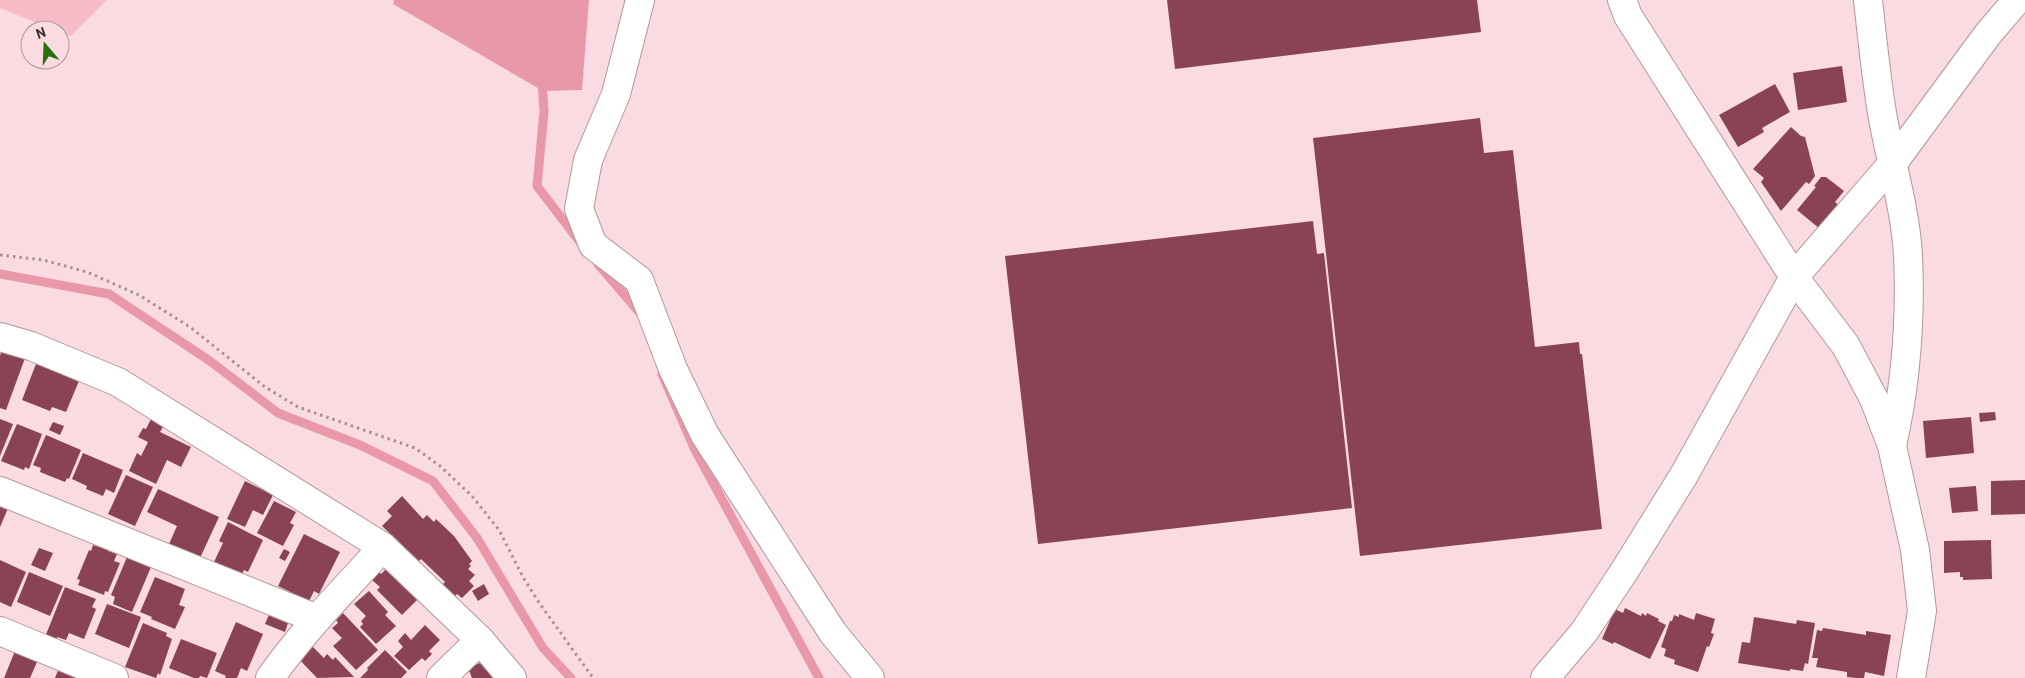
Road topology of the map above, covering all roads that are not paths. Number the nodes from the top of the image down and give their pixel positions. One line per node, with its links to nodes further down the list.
1 (640, 0): 18 (street)
2 (1622, 0): 6 (street)
3 (1868, 0): 5 (street)
4 (2017, 0): 5 (street)
5 (1893, 163): 6 (street); 8 (street)
6 (1794, 277): 8 (street); 19 (street)
7 (0, 337): 10 (street)
8 (1892, 446): 20 (street)
9 (0, 491): 11 (street)
10 (383, 547): 11 (street); 13 (street)
11 (317, 618): 15 (street)
12 (0, 631): 14 (street)
13 (480, 640): 16 (street); 17 (street)
14 (114, 678)
15 (270, 678)
16 (441, 678)
17 (512, 678)
18 (870, 678)
19 (1545, 678)
20 (1911, 678)

